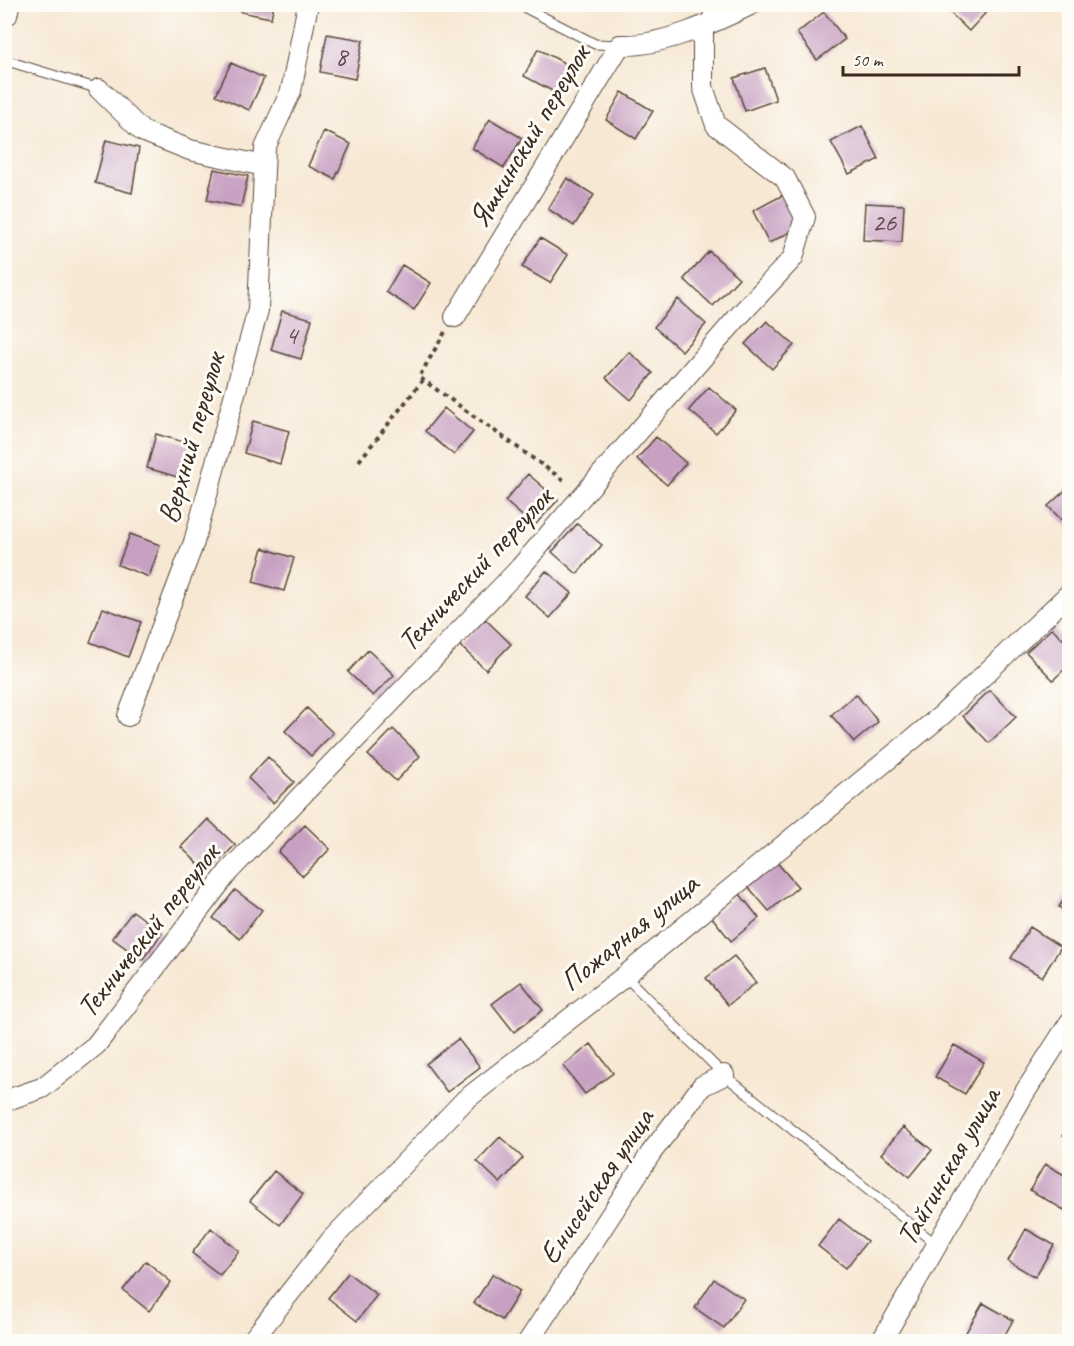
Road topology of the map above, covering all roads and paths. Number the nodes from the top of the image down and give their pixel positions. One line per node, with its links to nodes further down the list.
1 (15, 4): 6 (lane)
2 (308, 4): 11 (street, Верхний переулок)
3 (518, 4): 8 (lane)
4 (713, 4): 7 (lane)
5 (752, 4): 7 (street, Яшкинский переулок)
6 (4, 22)
7 (703, 28): 8 (street, Яшкинский переулок); 15 (street, Технический переулок)
8 (620, 45): 12 (street, Яшкинский переулок)
9 (4, 60): 10 (lane)
10 (99, 89): 11 (street)
11 (264, 166): 17 (street, Верхний переулок)
12 (455, 317): 13 (path)
13 (423, 380): 14 (path); 15 (path)
14 (359, 460)
15 (584, 495): 21 (street, Технический переулок)
16 (1070, 593): 18 (street, Пожарная улица)
17 (128, 716)
18 (625, 976): 20 (lane); 23 (street, Пожарная улица)
19 (1070, 1022): 22 (street, Тайгинская улица)
20 (724, 1075): 22 (lane); 24 (street, Енисейская улица)
21 (4, 1101)
22 (937, 1245): 25 (street, Тайгинская улица)
23 (251, 1341)
24 (528, 1341)
25 (881, 1341)

